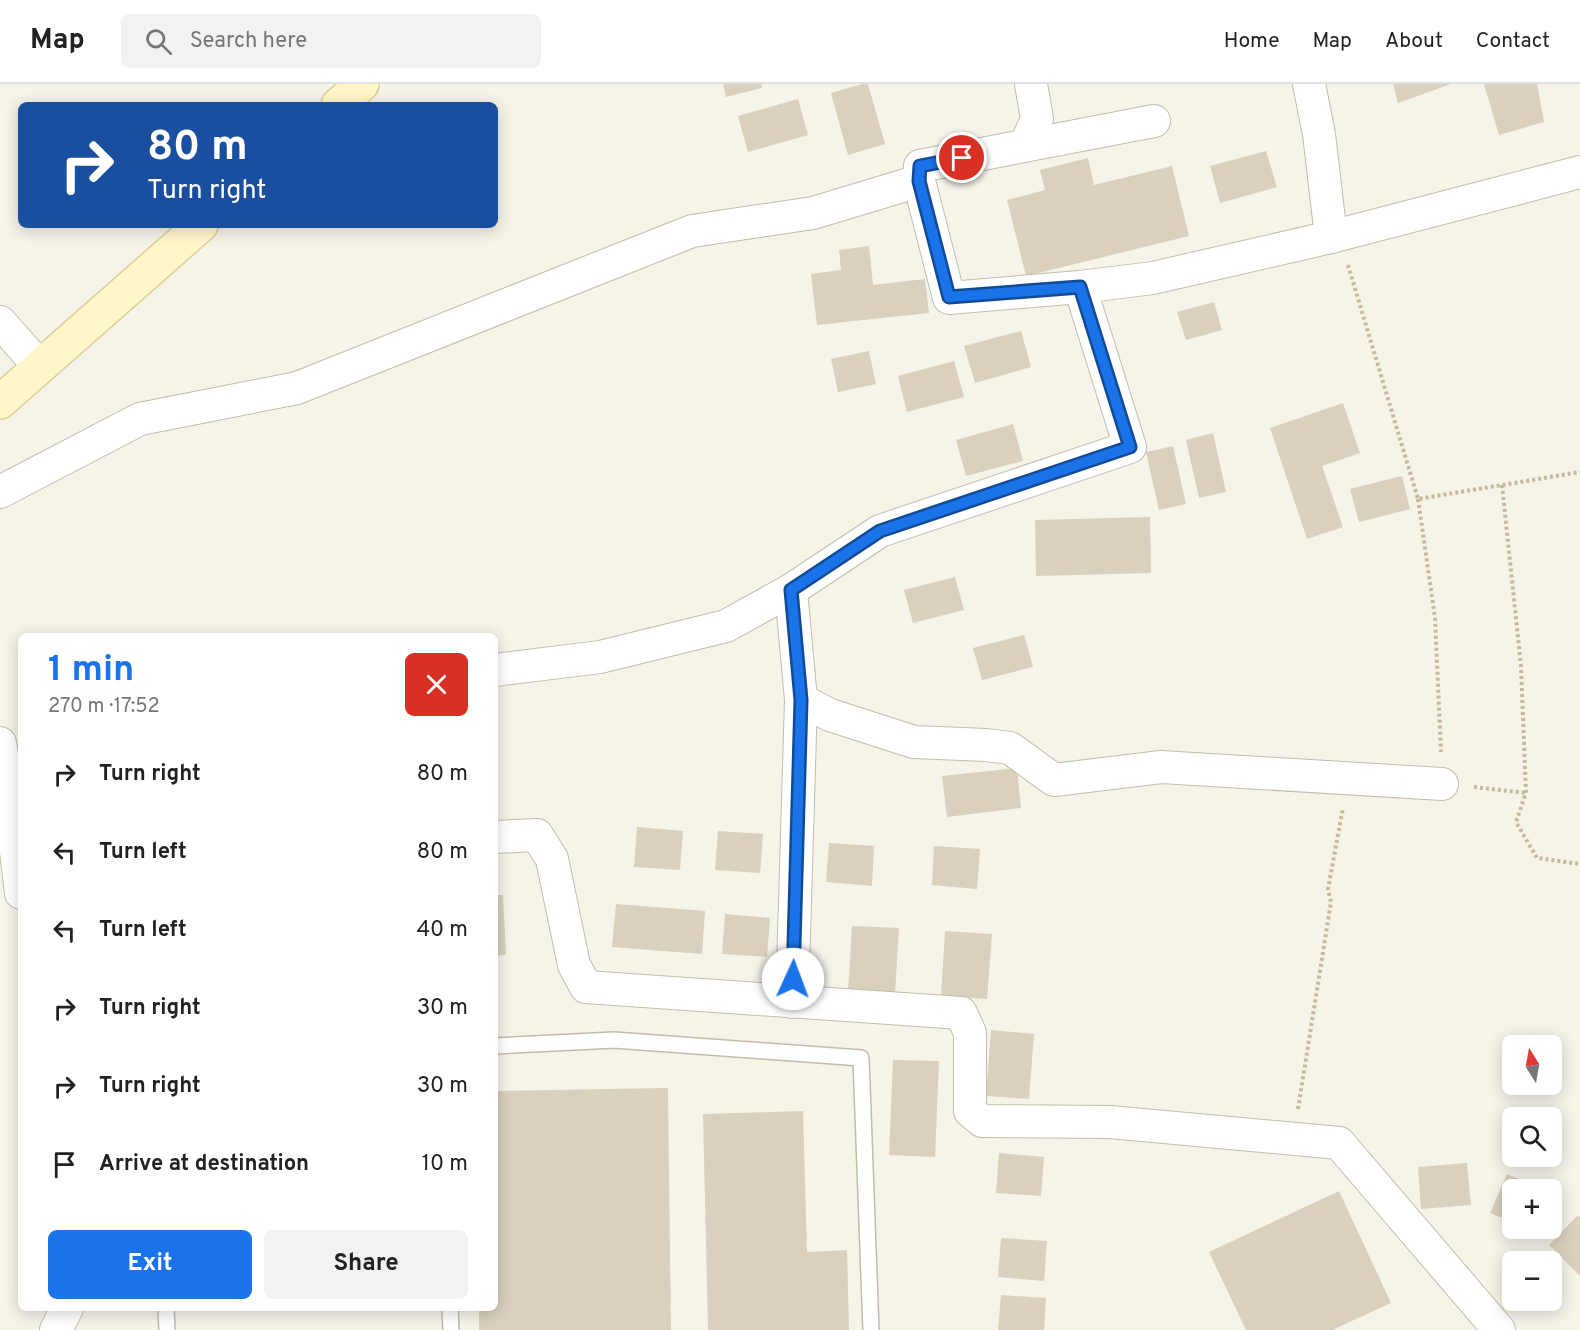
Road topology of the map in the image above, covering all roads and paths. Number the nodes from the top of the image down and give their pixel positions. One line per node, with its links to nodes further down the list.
1 (362, 84): 4 (street)
2 (1031, 84): 6 (street)
3 (1309, 84): 10 (street)
4 (341, 102)
5 (1154, 121): 6 (street)
6 (1025, 146): 8 (street)
7 (1580, 172): 10 (street)
8 (919, 181): 11 (street); 17 (street)
9 (198, 228): 13 (street)
10 (1334, 236): 11 (street); 18 (path)
11 (1080, 287): 19 (street)
12 (0, 322): 13 (street)
13 (40, 367): 14 (street)
14 (0, 402)
15 (1580, 472): 16 (path)
16 (1502, 485): 18 (path); 25 (path)
17 (0, 492)
18 (1418, 498): 24 (path)
19 (791, 590): 20 (street); 21 (street)
20 (498, 670)
21 (801, 700): 23 (street); 30 (street)
22 (0, 743): 26 (street)
23 (1348, 777): 24 (street); 32 (path)
24 (1442, 784): 25 (path)
25 (1526, 793): 29 (path)
26 (10, 805): 28 (street)
27 (498, 837): 30 (street)
28 (18, 854)
29 (1580, 864)
30 (792, 1002): 32 (street)
31 (498, 1046): 39 (lane)
32 (1293, 1139): 40 (street)
33 (66, 1311): 36 (street)
34 (166, 1311): 37 (lane)
35 (450, 1311): 38 (lane)
36 (56, 1330)
37 (167, 1330)
38 (451, 1330)
39 (871, 1330)
40 (1499, 1330)

